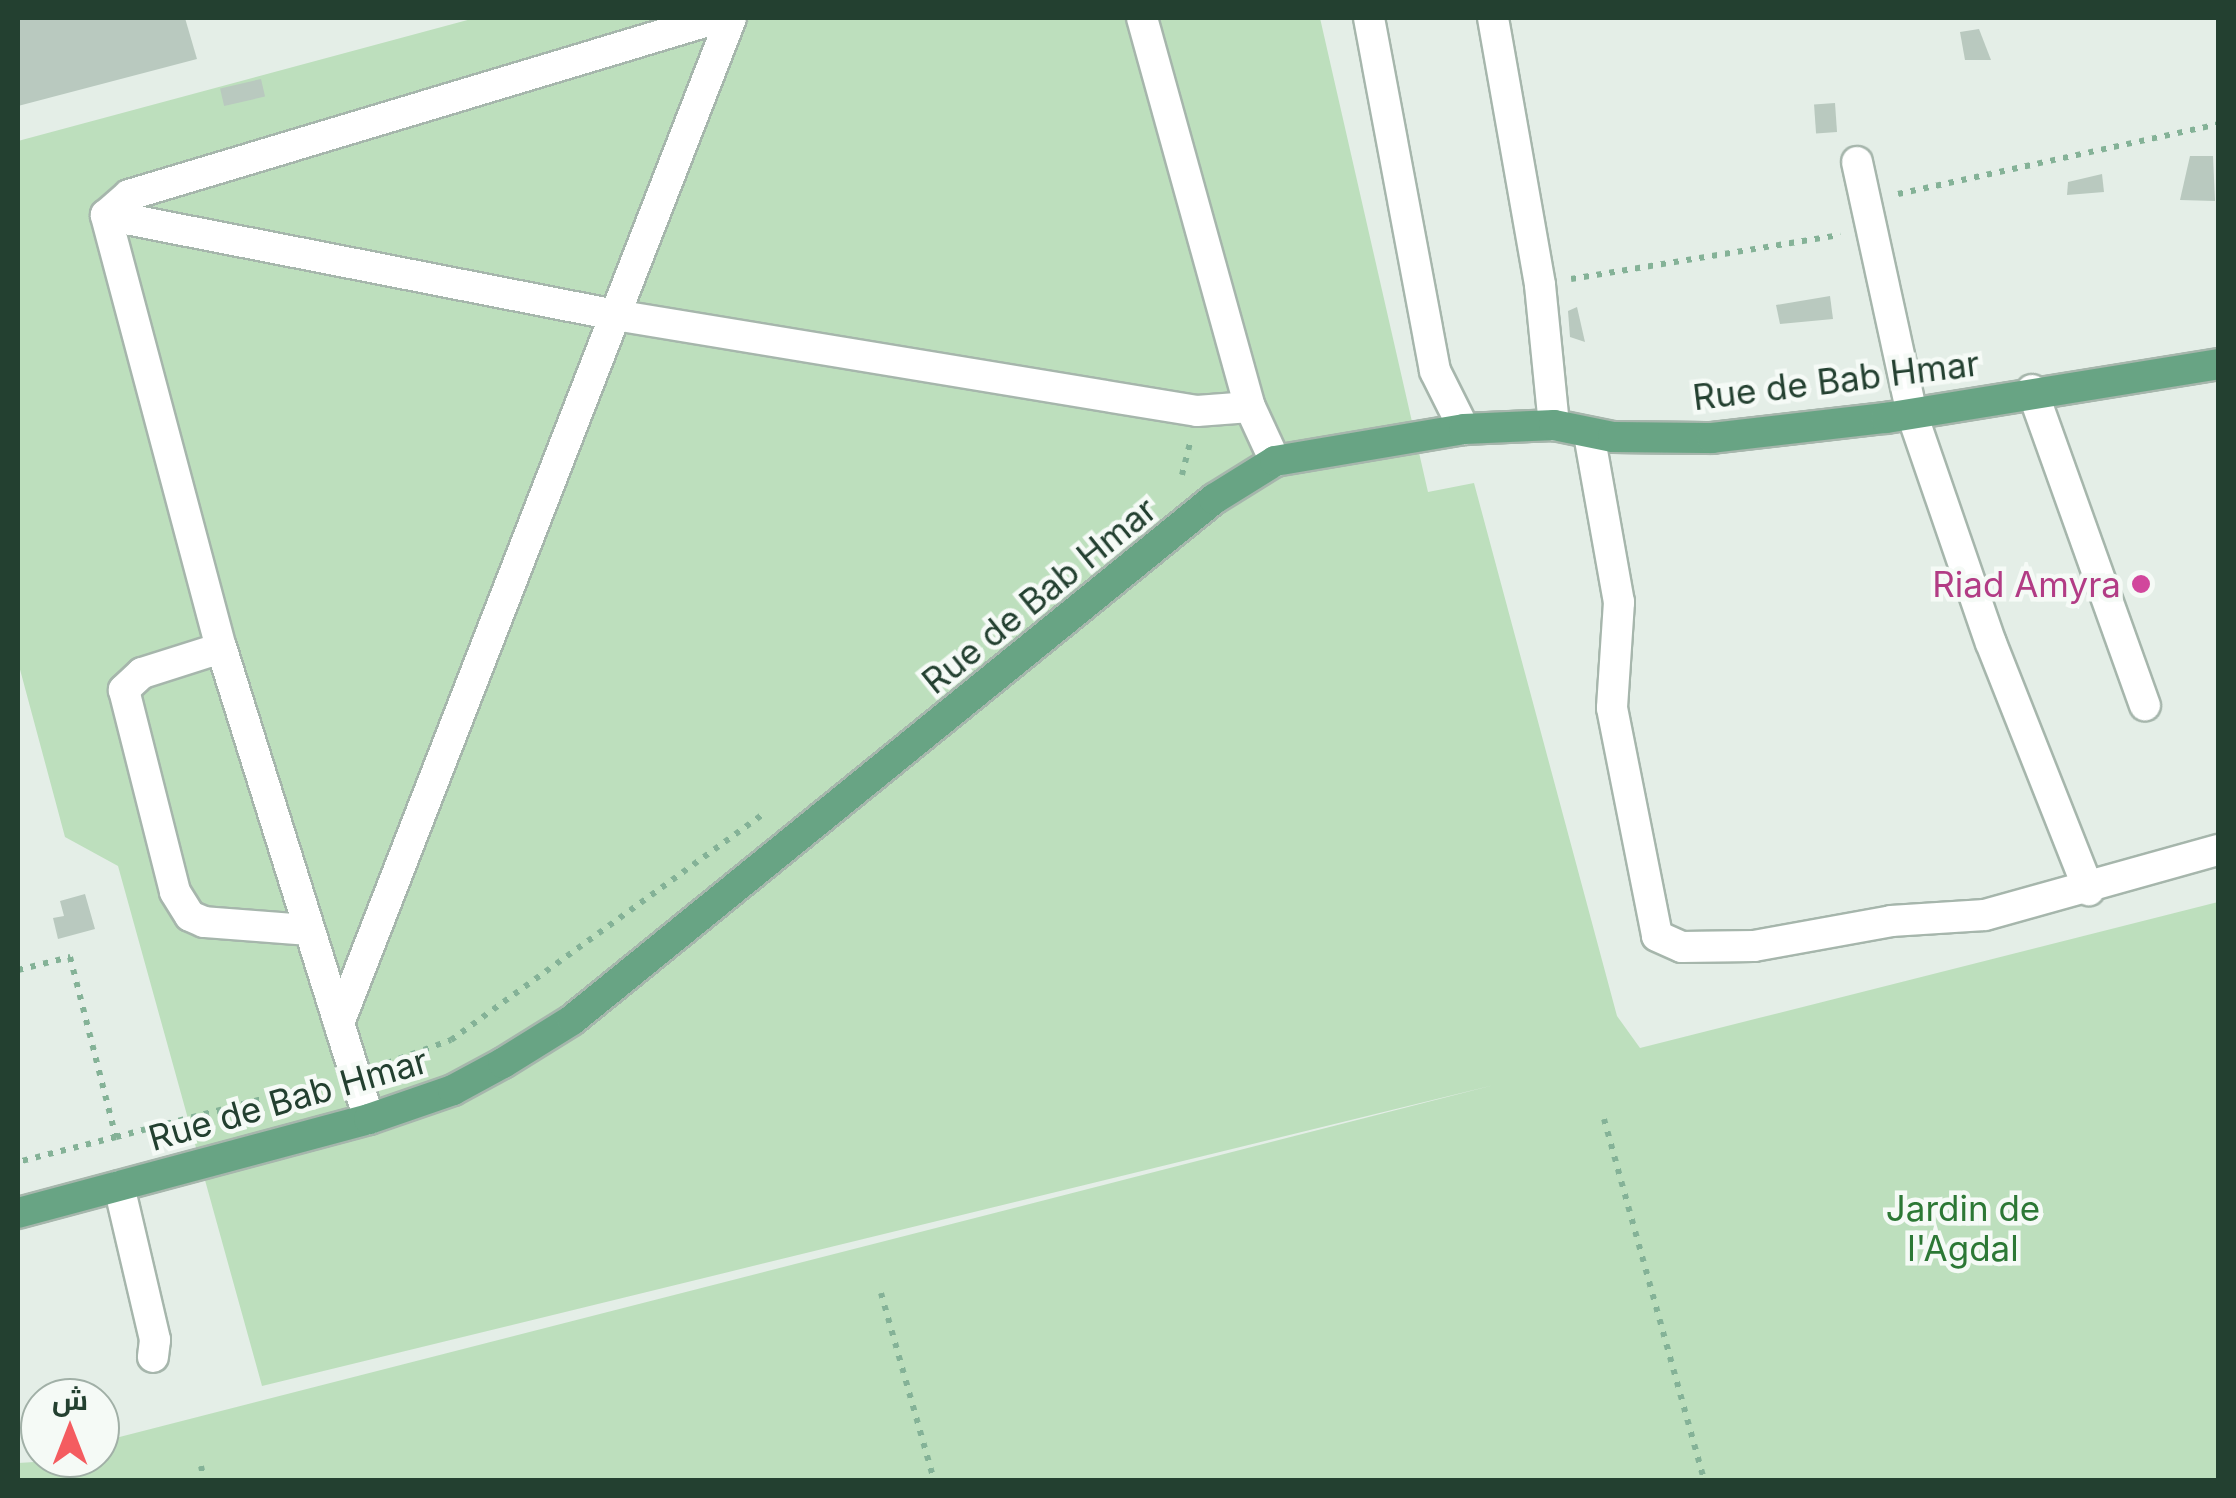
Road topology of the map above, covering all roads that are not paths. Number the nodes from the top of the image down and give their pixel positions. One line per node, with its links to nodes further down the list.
1 (718, 18): 7 (street)
2 (731, 18): 8 (street)
3 (1142, 18): 11 (street)
4 (1369, 18): 14 (street)
5 (1494, 18): 13 (street)
6 (1857, 162): 12 (street)
7 (106, 215): 8 (street); 17 (street)
8 (615, 316): 11 (street); 22 (street)
9 (2218, 364): 10 (main road, Rue de Bab Hmar)
10 (2032, 390): 12 (main road, Rue de Bab Hmar); 18 (street)
11 (1250, 407): 16 (street)
12 (1912, 414): 15 (main road, Rue de Bab Hmar); 20 (street)
13 (1554, 425): 14 (main road, Rue de Bab Hmar); 15 (main road, Rue de Bab Hmar)
14 (1464, 428): 16 (main road, Rue de Bab Hmar)
15 (1589, 434): 20 (street)
16 (1275, 461): 23 (main road, Rue de Bab Hmar)
17 (221, 648): 21 (street); 21 (street)
18 (2145, 705)
19 (2218, 850): 20 (street)
20 (2089, 890)
21 (308, 930): 22 (street)
22 (339, 1023): 23 (street)
23 (368, 1119): 24 (main road, Rue de Bab Hmar)
24 (119, 1186): 25 (main road, Rue de Bab Hmar); 26 (street)
25 (18, 1213)
26 (152, 1357)

